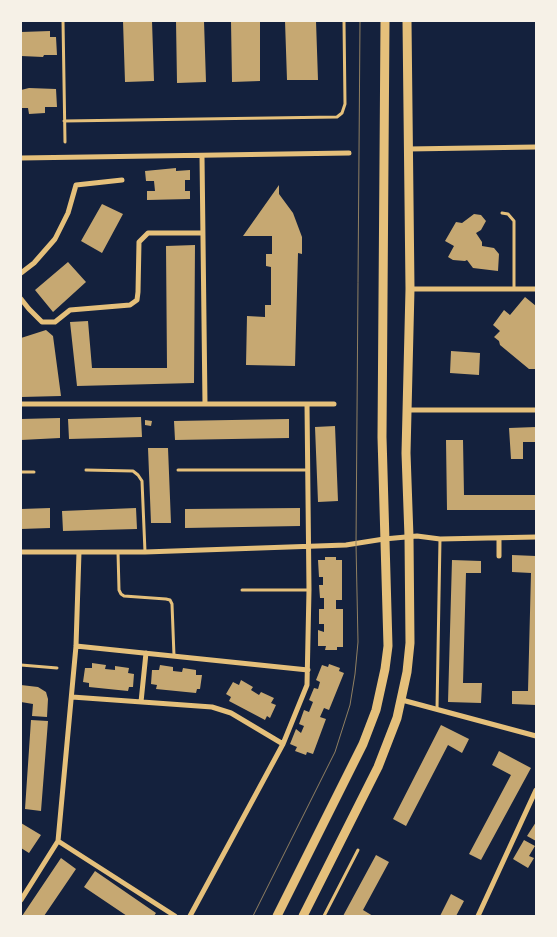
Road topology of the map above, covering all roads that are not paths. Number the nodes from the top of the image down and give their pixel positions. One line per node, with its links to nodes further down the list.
1 (63, 21): 5 (lane)
2 (344, 21): 5 (lane)
3 (385, 21): 34 (main road)
4 (407, 21): 8 (main road)
5 (64, 121): 6 (lane)
6 (65, 142)
7 (536, 147): 8 (street)
8 (407, 149): 16 (main road)
9 (349, 153): 10 (street)
10 (202, 156): 11 (street); 14 (street)
11 (21, 158)
12 (122, 180): 15 (street)
13 (502, 213): 17 (lane)
14 (202, 233): 19 (street); 21 (street)
15 (21, 273)
16 (410, 289): 17 (street); 24 (main road)
17 (514, 289): 18 (street)
18 (536, 289)
19 (21, 299)
20 (21, 404): 21 (street)
21 (204, 404): 22 (street)
22 (307, 404): 23 (street); 28 (street)
23 (334, 404)
24 (407, 410): 25 (street); 31 (main road)
25 (536, 410)
26 (86, 470): 40 (lane)
27 (178, 470): 28 (lane)
28 (308, 470): 36 (street)
29 (21, 472): 30 (lane)
30 (34, 472)
31 (409, 537): 34 (street); 35 (street); 51 (main road)
32 (536, 537): 33 (street)
33 (499, 538): 35 (street); 41 (street)
34 (384, 539): 36 (street); 62 (main road)
35 (440, 539): 53 (lane)
36 (308, 546): 40 (street); 43 (street)
37 (21, 552): 38 (street)
38 (79, 552): 39 (street); 44 (street)
39 (118, 552): 40 (street); 46 (lane)
40 (145, 552)
41 (499, 556)
42 (242, 590): 43 (lane)
43 (309, 590): 49 (street)
44 (76, 646): 45 (street); 50 (street)
45 (146, 653): 46 (street); 52 (street)
46 (174, 656): 49 (street)
47 (21, 665): 48 (lane)
48 (57, 668)
49 (308, 670): 55 (street)
50 (72, 697): 52 (street); 57 (street)
51 (402, 700): 53 (street); 63 (main road)
52 (142, 702): 55 (street)
53 (437, 709): 54 (street)
54 (536, 736)
55 (282, 744): 61 (street)
56 (536, 790): 65 (street)
57 (58, 841): 59 (street); 60 (street)
58 (358, 850): 64 (lane)
59 (21, 900)
60 (175, 916)
61 (190, 916)
62 (277, 916)
63 (302, 916)
64 (324, 916)
65 (478, 916)

